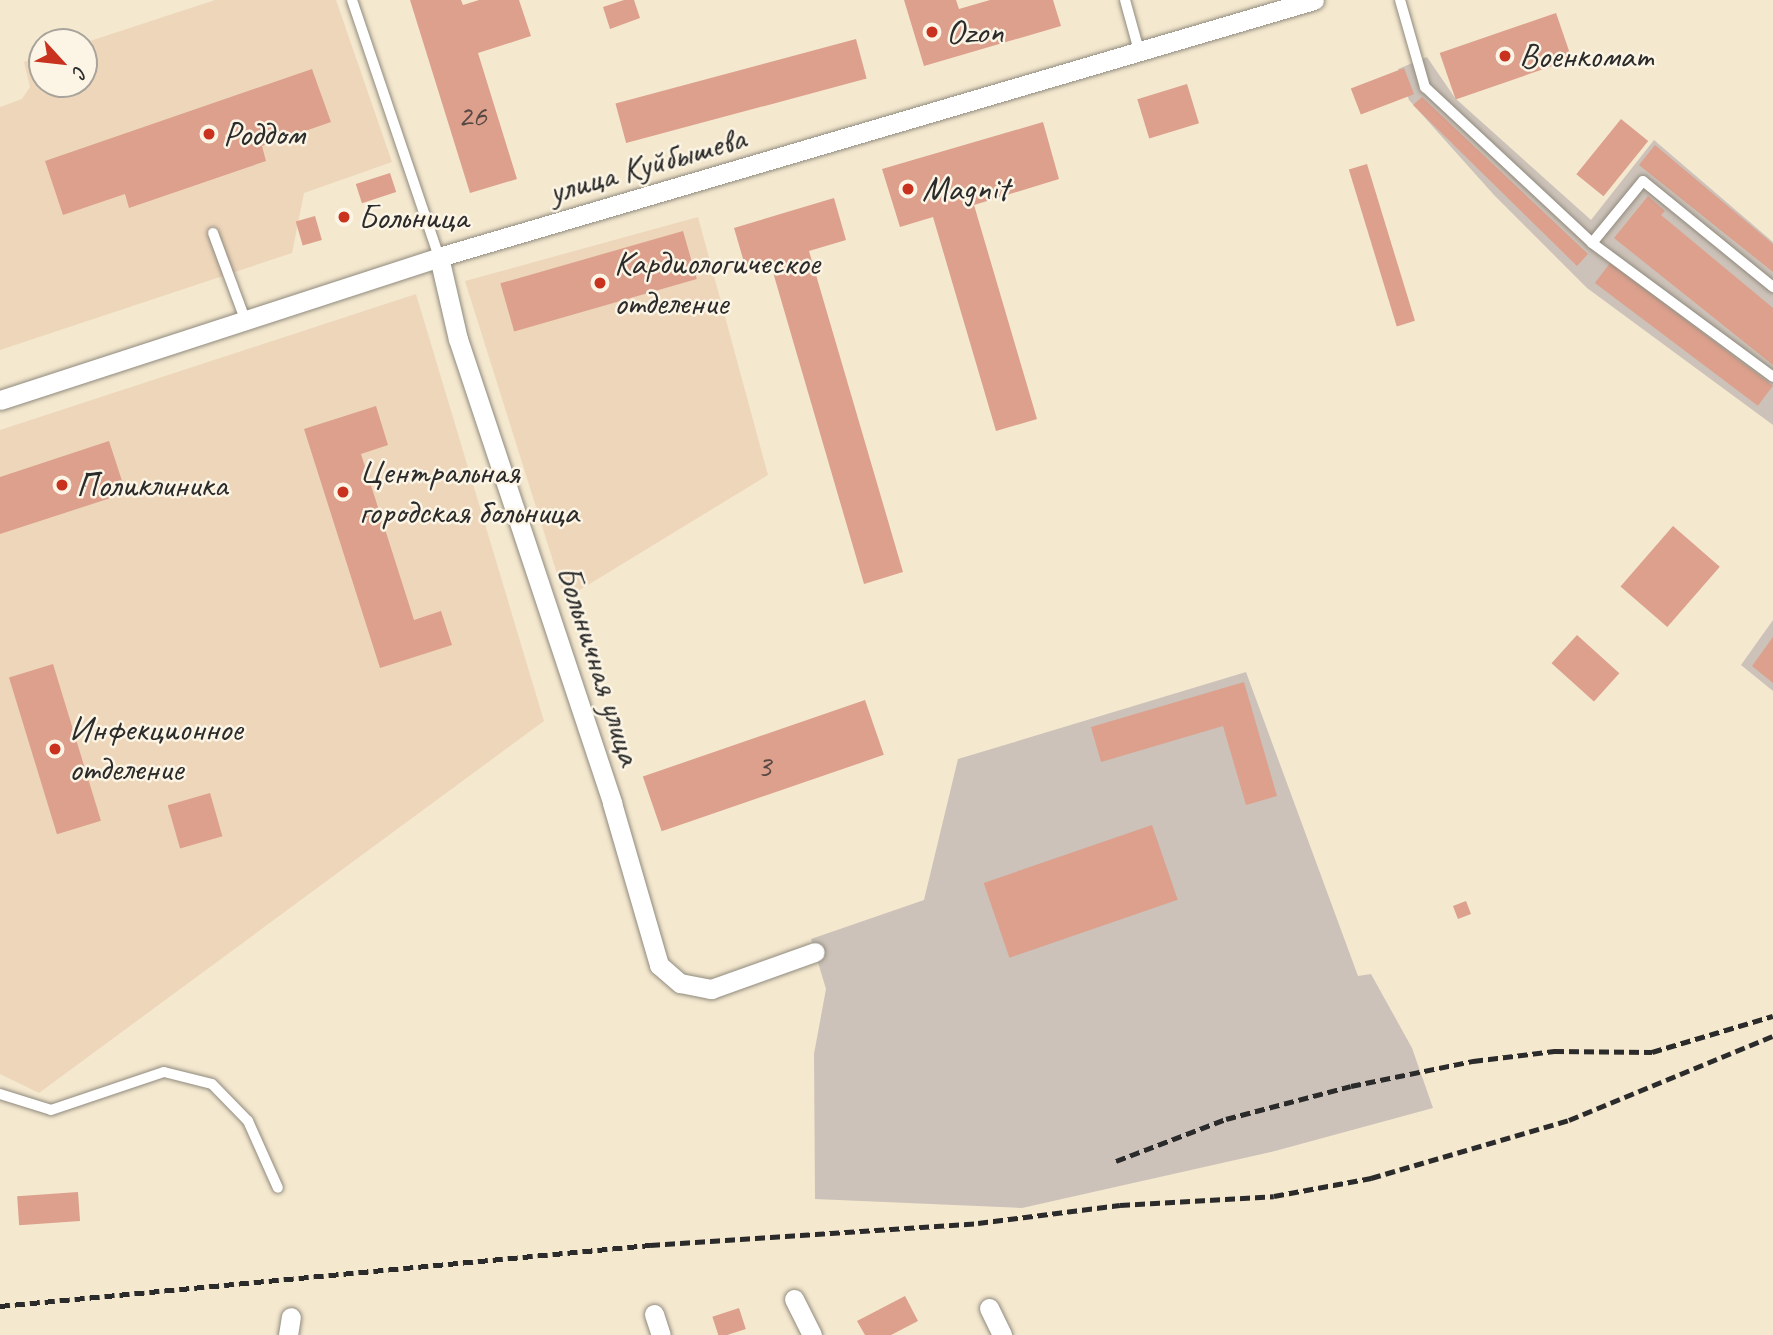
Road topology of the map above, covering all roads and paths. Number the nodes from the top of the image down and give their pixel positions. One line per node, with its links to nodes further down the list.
1 (352, 0): 9 (lane)
2 (1125, 0): 6 (lane)
3 (1314, 0): 5 (street, улица Куйбышева)
4 (1400, 0): 8 (lane)
5 (1265, 7): 6 (street, улица Куйбышева)
6 (1139, 51): 9 (street, улица Куйбышева)
7 (213, 233): 11 (lane)
8 (1592, 243): 10 (lane); 12 (lane)
9 (439, 257): 11 (street, улица Куйбышева); 14 (street, Больничная улица)
10 (1773, 286)
11 (245, 319): 13 (street, улица Куйбышева)
12 (1773, 377)
13 (0, 400)
14 (815, 952)
15 (0, 1094): 16 (lane)
16 (278, 1188)
17 (793, 1299): 21 (street)
18 (989, 1308): 22 (street)
19 (654, 1314): 20 (street)
20 (661, 1335)
21 (812, 1335)
22 (1002, 1335)

